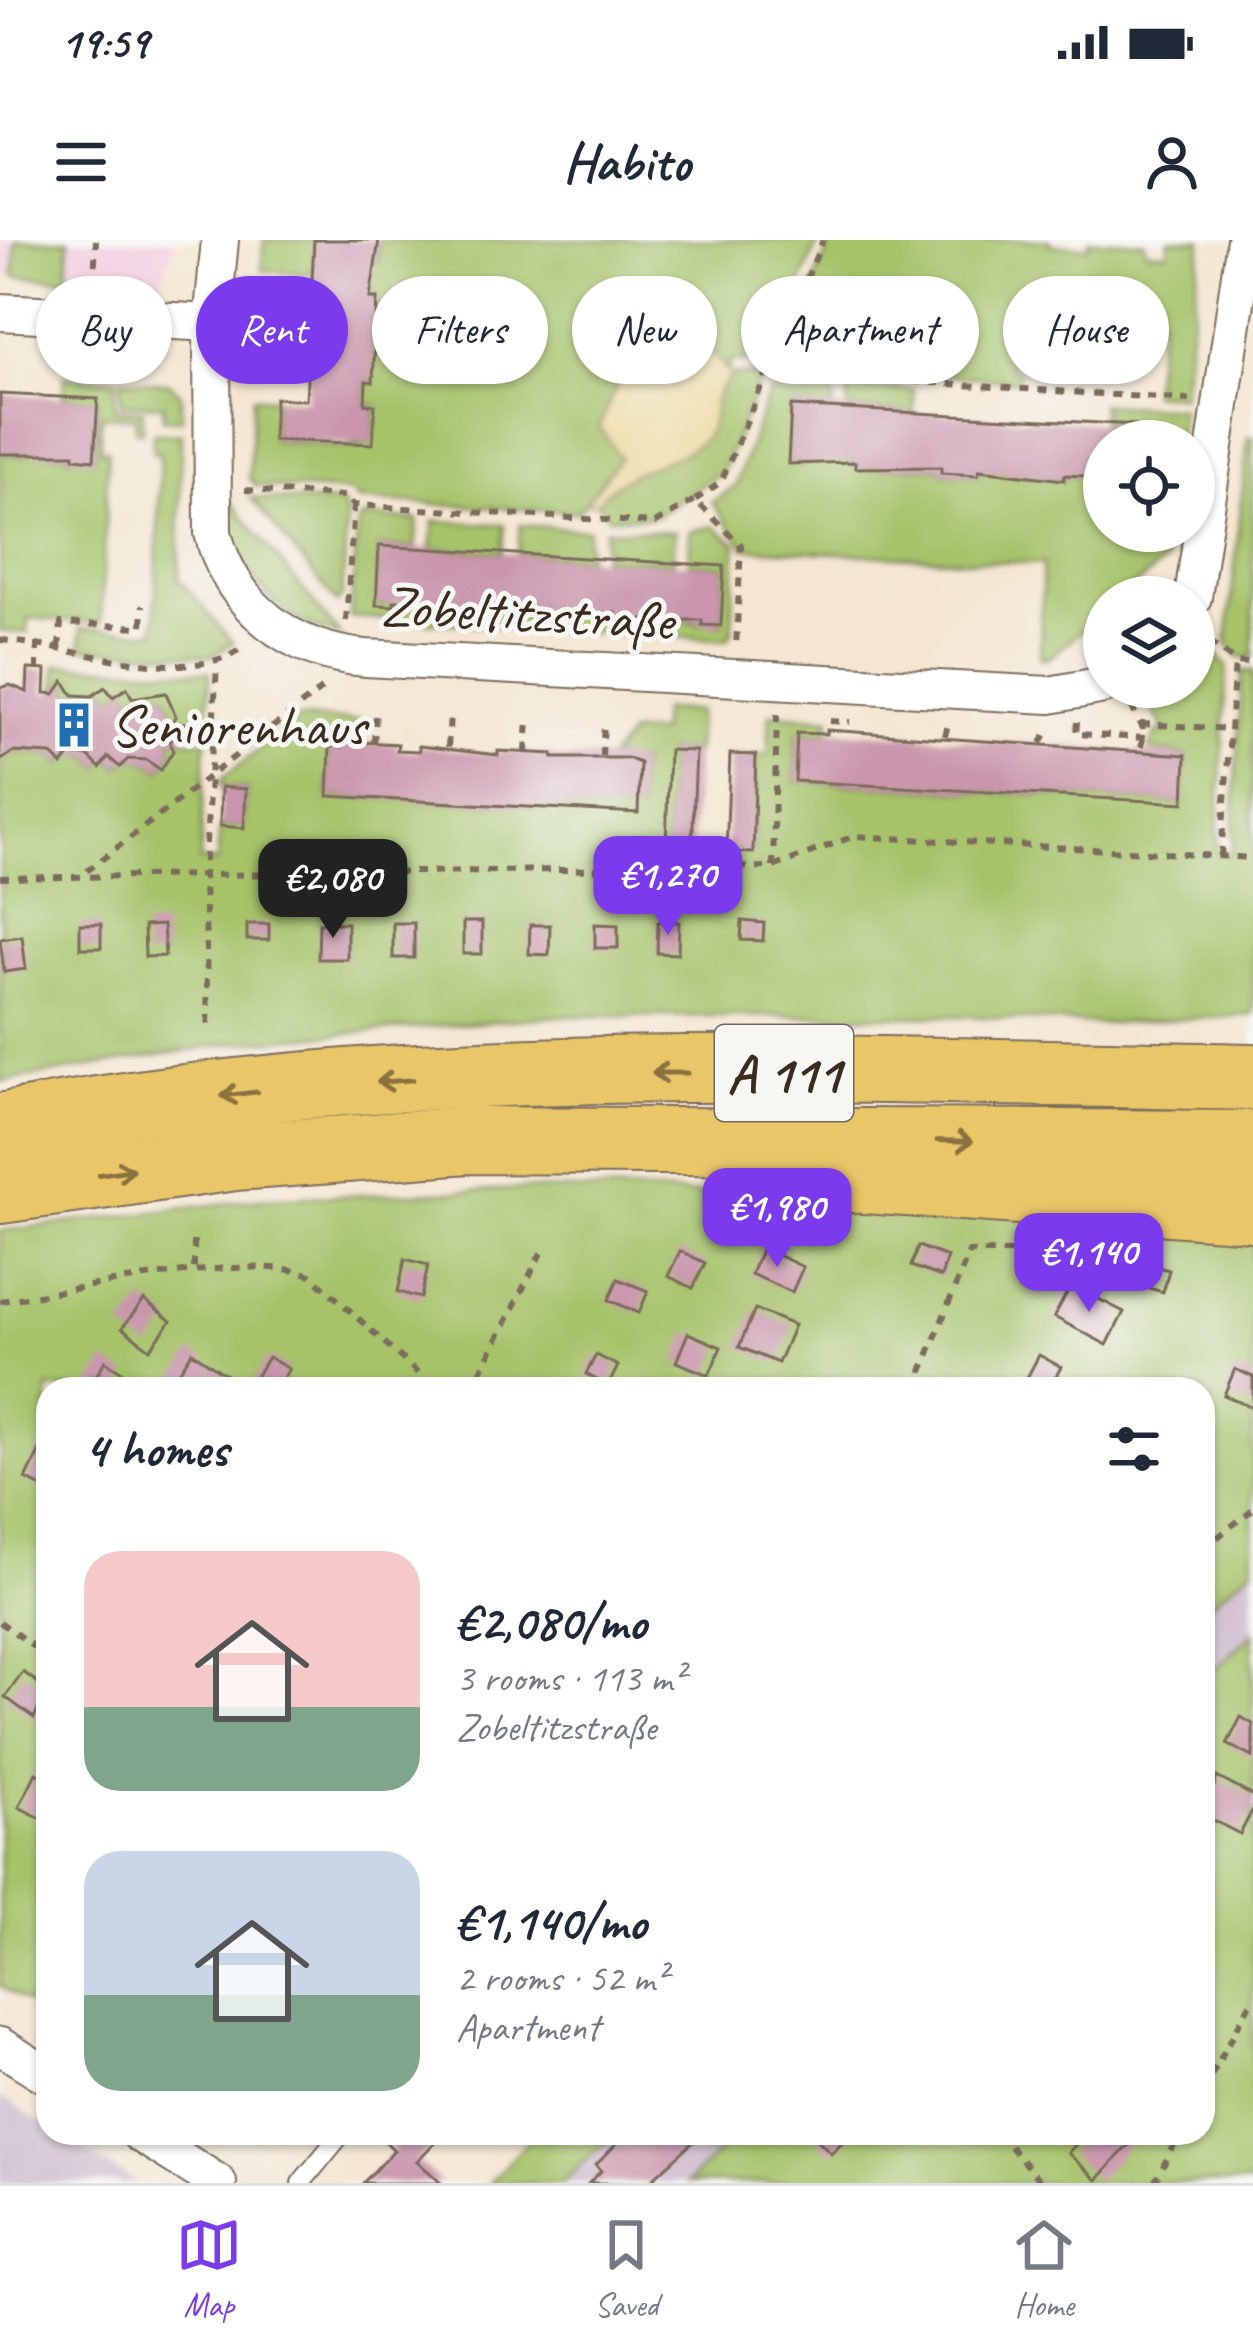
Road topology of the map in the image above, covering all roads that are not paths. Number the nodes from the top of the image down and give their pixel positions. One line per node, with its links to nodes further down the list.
1 (220, 240): 3 (street, Zobeltitzstraße)
2 (1245, 240): 7 (street)
3 (217, 276)
4 (0, 312): 5 (street)
5 (196, 322)
6 (212, 384): 8 (street, Zobeltitzstraße)
7 (1195, 576)
8 (1083, 695)
9 (1253, 1051): 10 (highway)
10 (1081, 1074): 11 (highway, A 111); 12 (highway, A 111, one-way to 12)
11 (1253, 1077)
12 (0, 1127)
13 (544, 1137): 14 (highway, A 111, one-way to 14); 15 (highway, A 111, one-way to 13); 16 (highway)
14 (1253, 1144)
15 (0, 1190)
16 (1253, 1208)
17 (0, 2046): 18 (street)
18 (36, 2068)
19 (158, 2145): 21 (street)
20 (332, 2145): 22 (lane)
21 (218, 2183)
22 (301, 2183)

